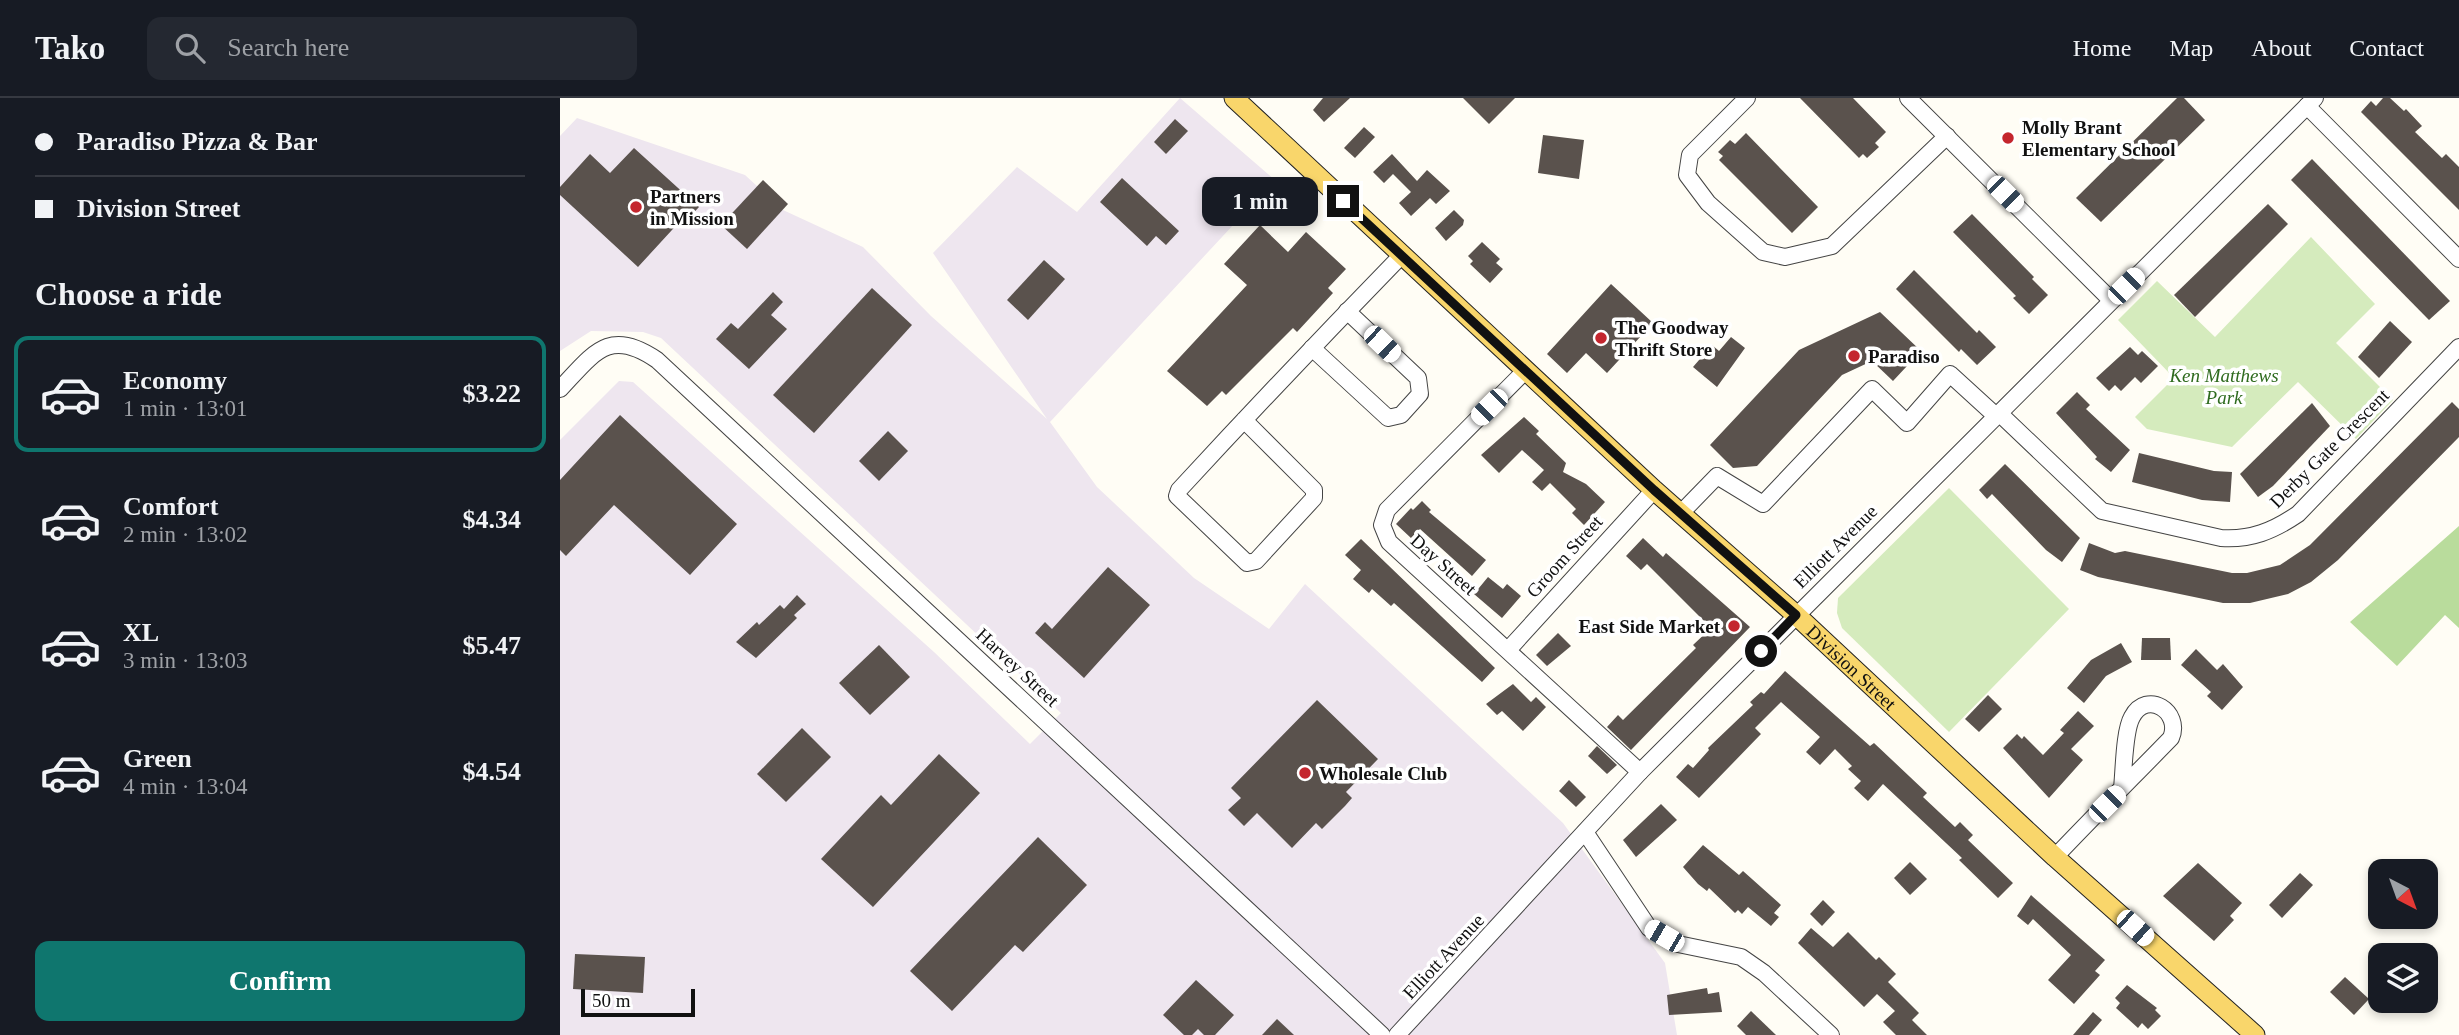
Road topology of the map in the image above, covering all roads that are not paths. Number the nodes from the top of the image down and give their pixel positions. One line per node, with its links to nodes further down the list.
1 (1747, 98): 5 (street)
2 (1908, 98): 5 (street)
3 (1241, 100): 6 (main road, Division Street)
4 (2311, 102): 7 (street); 8 (street, Elliott Avenue)
5 (1947, 136): 8 (street)
6 (1401, 256): 9 (street); 12 (main road, Division Street)
7 (2459, 259)
8 (2111, 300): 14 (street, Elliott Avenue)
9 (1348, 311): 11 (street); 11 (street)
10 (2459, 347): 14 (street, Derby Gate Crescent)
11 (1312, 348): 15 (street)
12 (1525, 371): 16 (main road, Division Street); 19 (street, Day Street)
13 (560, 389): 24 (street, Harvey Street)
14 (1997, 415): 17 (street, Derby Gate Crescent); 18 (street, Elliott Avenue)
15 (1244, 420): 15 (street)
16 (1654, 490): 17 (main road, Division Street); 19 (street, Groom Street)
17 (1680, 514): 18 (main road, Division Street)
18 (1796, 615): 20 (street, Elliott Avenue); 23 (main road, Division Street)
19 (1508, 650): 20 (street, Day Street)
20 (1640, 772): 22 (street, Elliott Avenue)
21 (2122, 788): 21 (street); 23 (street)
22 (1585, 832): 25 (street, Elliott Avenue); 26 (street)
23 (2055, 857): 27 (main road, Division Street)
24 (1382, 1035)
25 (1397, 1035)
26 (1831, 1035)
27 (2255, 1035)

